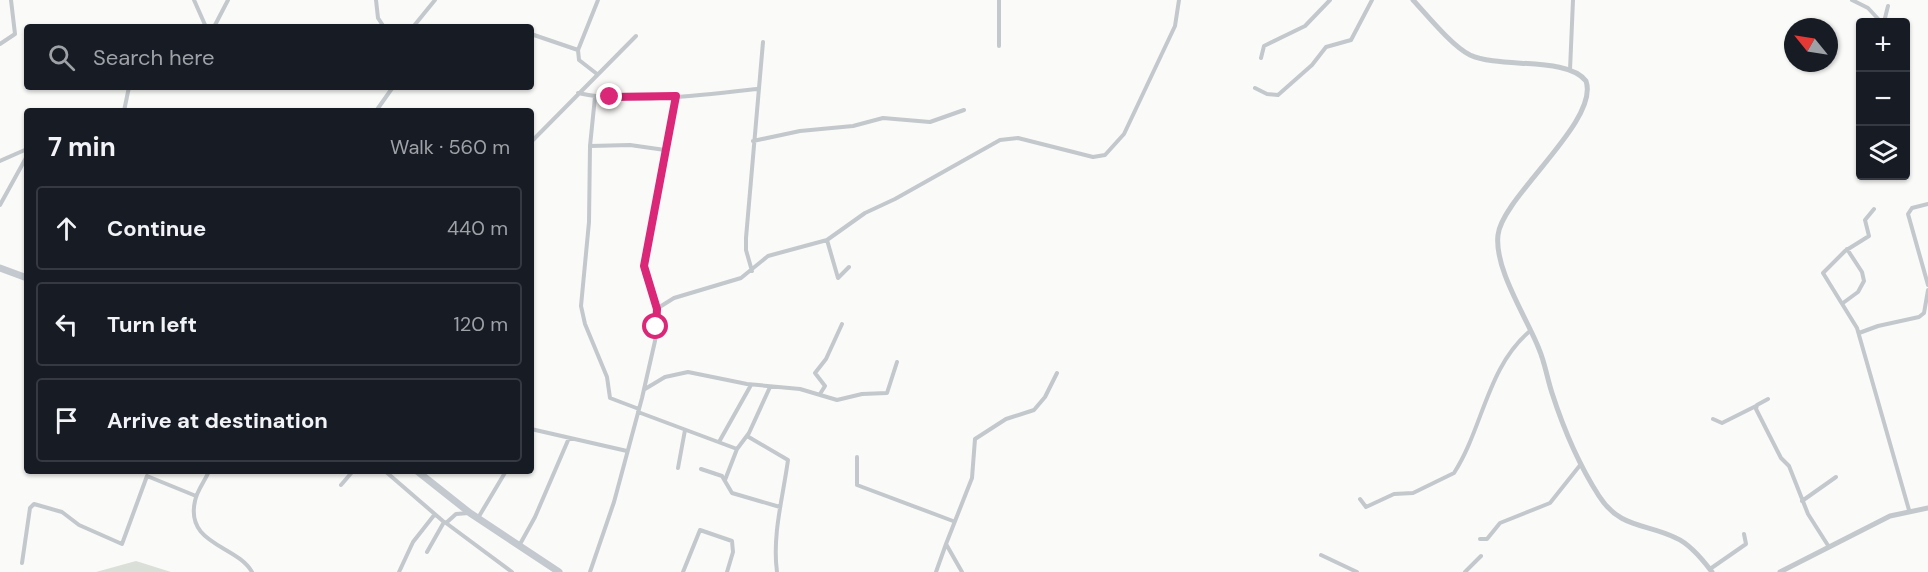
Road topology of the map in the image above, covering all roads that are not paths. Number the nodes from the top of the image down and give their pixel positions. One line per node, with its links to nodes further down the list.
1 (11, 0): 24 (street)
2 (194, 0): 17 (street)
3 (228, 0): 18 (street)
4 (376, 0): 19 (street)
5 (435, 0): 20 (street)
6 (598, 0): 26 (street)
7 (999, 0): 25 (street)
8 (1179, 0): 50 (street)
9 (1330, 0): 27 (street)
10 (1372, 0): 30 (street)
11 (1413, 0): 28 (street)
12 (1573, 0): 28 (street)
13 (1852, 0): 15 (street)
14 (1888, 6): 16 (street)
15 (1878, 18)
16 (1884, 18)
17 (205, 24)
18 (216, 24)
19 (382, 24)
20 (415, 24)
21 (534, 35): 26 (street)
22 (636, 36): 29 (street)
23 (763, 42): 31 (street)
24 (0, 44)
25 (999, 46)
26 (578, 50): 29 (street)
27 (1261, 58)
28 (1570, 70): 61 (street)
29 (597, 74): 34 (street)
30 (1255, 88)
31 (758, 89): 35 (street); 41 (street)
32 (128, 90): 37 (street)
33 (391, 90): 38 (street)
34 (578, 93): 36 (street); 40 (street)
35 (676, 96): 36 (street); 44 (street)
36 (595, 97): 42 (street)
37 (125, 108)
38 (378, 108)
39 (964, 110): 41 (street)
40 (534, 139)
41 (753, 141): 54 (street)
42 (590, 146): 44 (street); 71 (street)
43 (24, 150): 45 (street)
44 (665, 150): 59 (street)
45 (0, 161)
46 (24, 161): 48 (street)
47 (1928, 204): 56 (street)
48 (0, 205)
49 (1874, 209): 51 (street)
50 (827, 240): 52 (street); 54 (street)
51 (1847, 249): 58 (street); 58 (street)
52 (849, 267)
53 (0, 268): 55 (highway)
54 (752, 271): 59 (street)
55 (24, 277)
56 (1928, 285)
57 (1928, 290): 62 (street)
58 (1843, 303): 62 (street)
59 (657, 309): 67 (street)
60 (842, 324): 68 (street)
61 (1530, 331): 81 (street); 93 (street)
62 (1859, 333): 97 (street)
63 (897, 362): 68 (street)
64 (1057, 373): 101 (street)
65 (751, 385): 66 (street); 67 (street); 77 (street)
66 (770, 387): 68 (street); 75 (street)
67 (644, 389): 71 (street)
68 (820, 394)
69 (1768, 399): 70 (street)
70 (1756, 406): 72 (street); 94 (street)
71 (638, 411): 74 (street); 79 (street)
72 (1713, 420)
73 (534, 430): 76 (street)
74 (685, 430): 77 (street); 82 (street)
75 (747, 436): 78 (street); 95 (street)
76 (569, 438): 79 (street); 106 (street)
77 (719, 442): 78 (street)
78 (737, 449): 90 (street)
79 (627, 451): 118 (street)
80 (857, 457): 101 (street)
81 (1581, 464): 104 (street); 113 (street)
82 (678, 468)
83 (702, 469): 90 (street)
84 (207, 474): 92 (street)
85 (351, 474): 91 (street)
86 (388, 474): 99 (street)
87 (421, 474): 98 (highway)
88 (504, 474): 100 (street)
89 (1836, 477): 94 (street)
90 (725, 480): 95 (street)
91 (341, 486)
92 (196, 496): 111 (street); 114 (street)
93 (1360, 498)
94 (1802, 501): 107 (street)
95 (780, 507): 121 (street)
96 (1928, 508): 97 (street)
97 (1909, 510): 107 (street)
98 (470, 513): 100 (highway); 102 (street)
99 (435, 514): 102 (street); 115 (street)
100 (477, 519): 106 (highway)
101 (953, 521): 105 (street)
102 (445, 522): 108 (street); 116 (street)
103 (1744, 534): 113 (street)
104 (1480, 539)
105 (946, 544): 122 (street); 123 (street)
106 (519, 546): 117 (highway)
107 (1830, 548): 112 (street)
108 (427, 552)
109 (1321, 555): 124 (street)
110 (1481, 556): 125 (street)
111 (22, 563)
112 (1794, 569): 126 (street)
113 (1711, 571)
114 (252, 572)
115 (399, 572)
116 (512, 572)
117 (559, 572)
118 (590, 572)
119 (683, 572): 120 (street)
120 (727, 572)
121 (777, 572)
122 (936, 572)
123 (962, 572)
124 (1357, 572)
125 (1465, 572)
126 (1780, 572)

